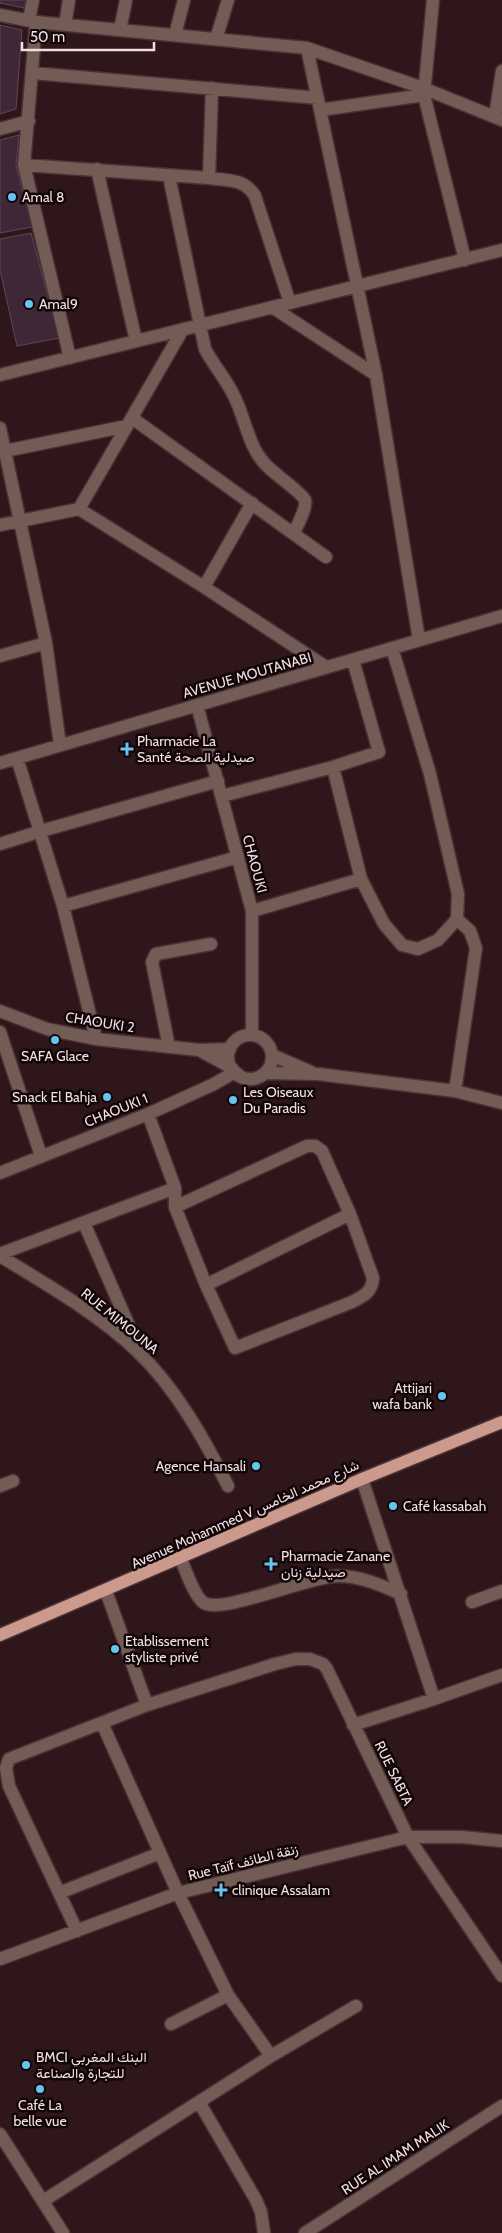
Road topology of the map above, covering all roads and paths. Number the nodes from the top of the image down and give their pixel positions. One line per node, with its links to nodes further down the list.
1 (32, 0): 8 (street)
2 (70, 0): 9 (street)
3 (126, 0): 10 (street)
4 (184, 0): 11 (street)
5 (228, 0): 12 (street)
6 (433, 0): 17 (street)
7 (0, 15): 8 (street)
8 (33, 21): 9 (street); 15 (street)
9 (65, 24): 10 (street)
10 (120, 30): 11 (street)
11 (175, 35): 12 (street)
12 (216, 39): 13 (street)
13 (307, 48): 17 (street); 18 (street)
14 (502, 71): 19 (street)
15 (33, 73): 16 (street); 20 (street)
16 (212, 88): 18 (street); 25 (street)
17 (423, 91): 18 (street); 19 (street); 27 (street)
18 (319, 104): 28 (street)
19 (499, 118)
20 (29, 121): 21 (street); 22 (street)
21 (0, 129)
22 (24, 165): 23 (street); 34 (street)
23 (97, 169): 24 (street); 33 (street)
24 (169, 176): 25 (street); 31 (street)
25 (209, 178): 29 (street)
26 (502, 250): 27 (street)
27 (465, 260): 28 (street)
28 (358, 286): 29 (street); 36 (street)
29 (290, 303): 30 (street)
30 (272, 308): 31 (street); 36 (street)
31 (199, 326): 32 (street); 44 (street)
32 (183, 330): 33 (street); 37 (street)
33 (136, 341): 34 (street)
34 (70, 358): 35 (street)
35 (0, 375)
36 (376, 375): 48 (street)
37 (129, 422): 39 (street); 40 (street); 41 (street)
38 (0, 428): 39 (street)
39 (5, 451): 42 (street)
40 (252, 503): 44 (street); 46 (street)
41 (78, 509): 42 (street); 46 (street)
42 (20, 520): 43 (street); 49 (street)
43 (0, 525)
44 (294, 533): 45 (street)
45 (326, 557)
46 (204, 587): 53 (street)
47 (502, 616): 48 (street, AVENUE MOUTANABI)
48 (418, 640): 50 (street, AVENUE MOUTANABI)
49 (46, 643): 51 (street); 55 (street)
50 (392, 648): 52 (street, AVENUE MOUTANABI); 67 (street)
51 (0, 656)
52 (353, 660): 53 (street, AVENUE MOUTANABI); 58 (street)
53 (326, 667): 54 (street, AVENUE MOUTANABI)
54 (197, 705): 55 (street, AVENUE MOUTANABI); 59 (street, CHAOUKI)
55 (60, 745): 56 (street, AVENUE MOUTANABI)
56 (17, 758): 57 (street, AVENUE MOUTANABI); 61 (street)
57 (0, 763)
58 (333, 767): 60 (street); 64 (street)
59 (218, 781): 60 (street, CHAOUKI); 61 (street)
60 (222, 796): 63 (street, CHAOUKI)
61 (41, 831): 62 (street); 65 (street)
62 (0, 844)
63 (238, 857): 65 (street); 66 (street, CHAOUKI)
64 (361, 879): 66 (street); 67 (street)
65 (63, 906): 72 (street)
66 (252, 911): 71 (street, CHAOUKI)
67 (457, 919): 80 (street)
68 (211, 944): 73 (street)
69 (0, 1011): 72 (street, CHAOUKI 2)
70 (0, 1032): 83 (street)
71 (252, 1035): 74 (street); 76 (street)
72 (96, 1039): 73 (street, CHAOUKI 2)
73 (169, 1047): 75 (street, CHAOUKI 2)
74 (230, 1049): 75 (street, CHAOUKI 2); 77 (street)
75 (199, 1050): 77 (street, CHAOUKI 2)
76 (272, 1055): 78 (street); 79 (street)
77 (236, 1072): 78 (street); 82 (street, CHAOUKI 1)
78 (265, 1073): 79 (street)
79 (318, 1074): 80 (street)
80 (455, 1091): 81 (street)
81 (502, 1103)
82 (148, 1114): 83 (street, CHAOUKI 1); 85 (street)
83 (41, 1156): 84 (street, CHAOUKI 1)
84 (0, 1172)
85 (175, 1188): 86 (street); 88 (street, RUE MIMOUNA)
86 (175, 1207): 87 (street); 90 (street)
87 (350, 1214): 90 (street); 90 (street)
88 (84, 1223): 89 (street, RUE MIMOUNA); 91 (street)
89 (0, 1255): 91 (street, RUE MIMOUNA)
90 (206, 1285)
91 (142, 1356): 96 (street, RUE MIMOUNA)
92 (502, 1422): 93 (main road, Avenue Mohammed V شارع محمد الخامس)
93 (362, 1479): 97 (main road, Avenue Mohammed V شارع محمد الخامس); 100 (street)
94 (13, 1481): 95 (street)
95 (0, 1486)
96 (228, 1486)
97 (181, 1559): 98 (main road, Avenue Mohammed V شارع محمد الخامس); 100 (street)
98 (106, 1591): 102 (main road, Avenue Mohammed V شارع محمد الخامس); 105 (street)
99 (502, 1591): 101 (street)
100 (401, 1594): 104 (street)
101 (472, 1602)
102 (0, 1636)
103 (502, 1674): 104 (street)
104 (434, 1699): 107 (street)
105 (148, 1705): 106 (street, RUE SABTA); 107 (street, RUE SABTA)
106 (102, 1723): 110 (street); 111 (street, RUE SABTA)
107 (353, 1724): 108 (street, RUE SABTA)
108 (408, 1837): 109 (street, Rue Taïf زنقة الطائف); 112 (street, Rue Taïf زنقة الطائف); 115 (street, RUE SABTA)
109 (502, 1841)
110 (160, 1853): 111 (street); 112 (street)
111 (59, 1893): 113 (street)
112 (178, 1893): 113 (street, Rue Taïf زنقة الطائف); 116 (street)
113 (77, 1931): 114 (street, Rue Taïf زنقة الطائف)
114 (0, 1959)
115 (502, 1976)
116 (228, 1994): 118 (street); 119 (street)
117 (356, 2006): 119 (street)
118 (171, 2024)
119 (271, 2056): 120 (street)
120 (199, 2102): 123 (street); 125 (street)
121 (502, 2106): 126 (street, RUE AL IMAM MALIK)
122 (0, 2134): 123 (street)
123 (43, 2201): 124 (street)
124 (63, 2233)
125 (264, 2233)
126 (305, 2233)

